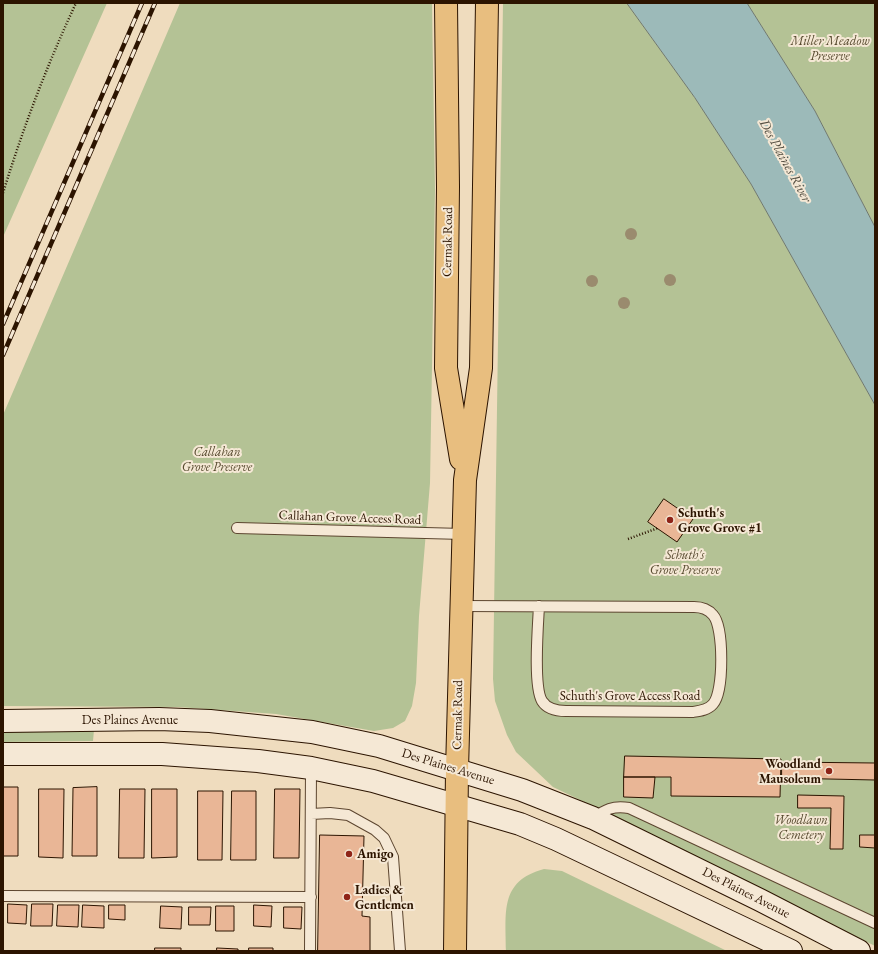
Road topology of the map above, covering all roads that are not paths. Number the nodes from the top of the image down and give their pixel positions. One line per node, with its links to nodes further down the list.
1 (446, 3): 3 (main road, Cermak Road)
2 (487, 3): 3 (main road, Cermak Road)
3 (465, 480): 5 (main road, Cermak Road)
4 (237, 528): 5 (lane, Callahan Grove Access Road)
5 (463, 534): 6 (main road, Cermak Road)
6 (461, 606): 7 (lane, Schuth's Grove Access Road); 11 (main road, Cermak Road)
7 (539, 606): 7 (lane, Schuth's Grove Access Road)
8 (3, 720): 11 (main road, Des Plaines Avenue)
9 (3, 754): 10 (main road)
10 (311, 768): 12 (main road); 13 (lane)
11 (457, 770): 12 (main road, Cermak Road); 14 (main road, Des Plaines Avenue)
12 (457, 806): 20 (main road, Cermak Road); 21 (main road)
13 (311, 814): 16 (lane); 19 (lane)
14 (593, 818): 17 (lane); 22 (main road, Des Plaines Avenue)
15 (3, 896): 16 (lane)
16 (311, 897): 18 (lane)
17 (875, 923)
18 (310, 951)
19 (400, 951)
20 (455, 951)
21 (791, 951)
22 (859, 951)

